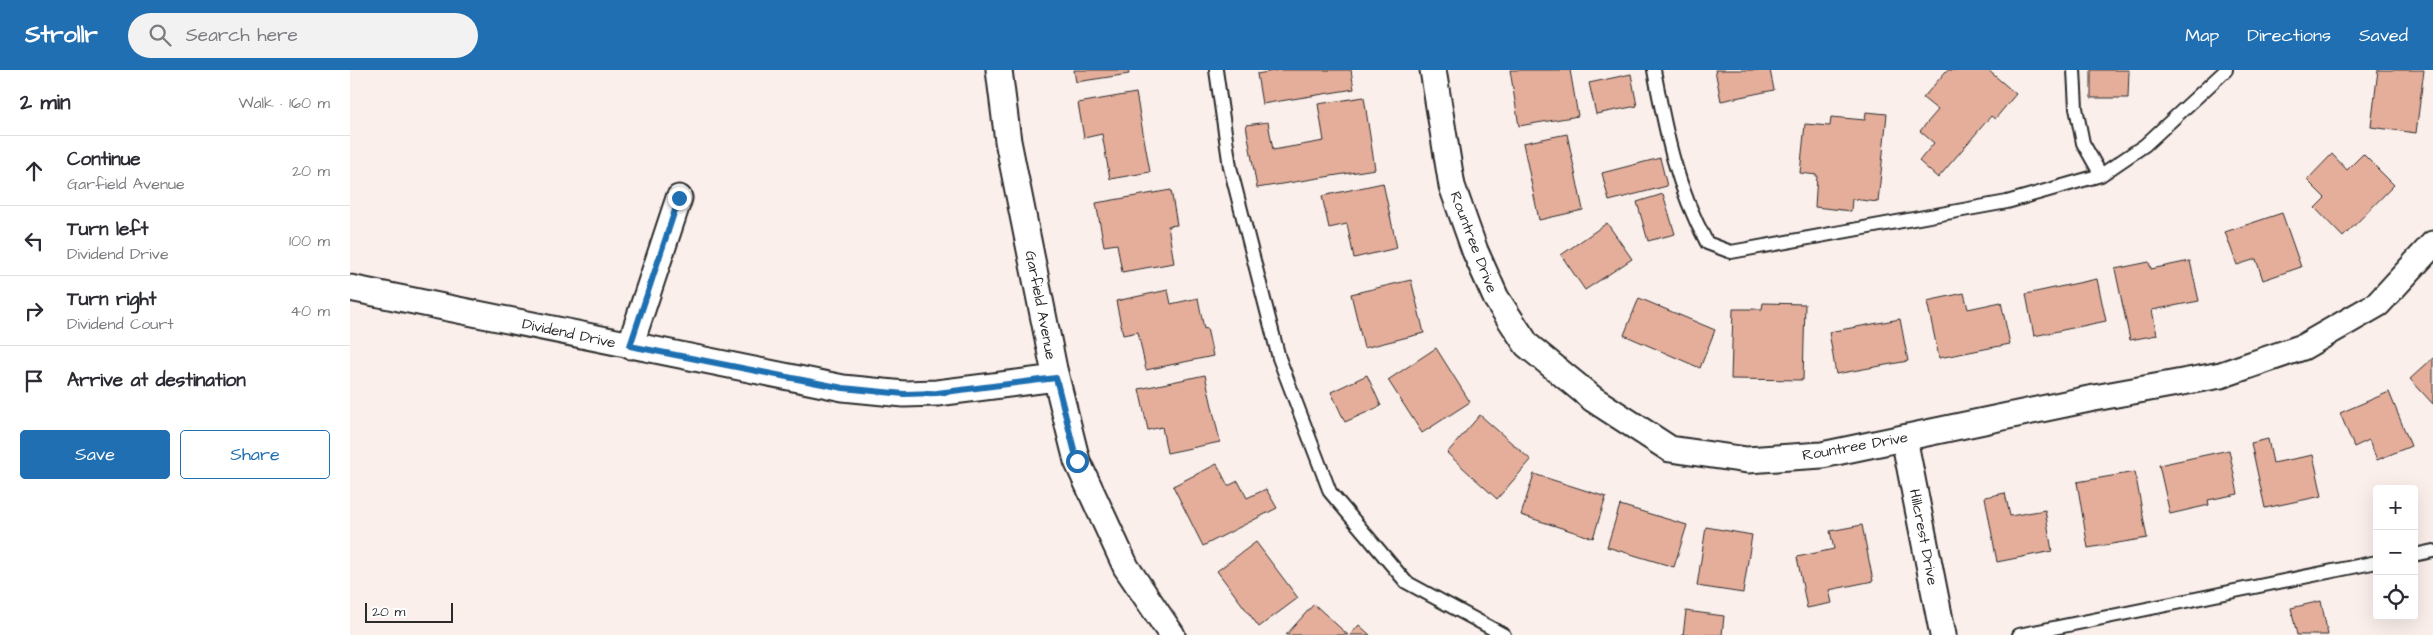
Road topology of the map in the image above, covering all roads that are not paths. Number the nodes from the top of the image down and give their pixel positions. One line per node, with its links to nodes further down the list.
1 (999, 70): 12 (street, Garfield Avenue)
2 (1216, 70): 18 (lane)
3 (1433, 70): 13 (street, Rountree Drive)
4 (1654, 70): 7 (lane)
5 (2074, 70): 7 (lane)
6 (2226, 70): 7 (lane)
7 (2102, 175)
8 (679, 198): 11 (street)
9 (2433, 244): 13 (street, Rountree Drive)
10 (350, 288): 11 (street, Dividend Drive)
11 (630, 346): 12 (street, Dividend Drive)
12 (1056, 378): 17 (street, Garfield Avenue)
13 (1904, 438): 19 (street, Hillcrest Drive)
14 (2433, 551): 15 (lane)
15 (2418, 554)
16 (2373, 563): 20 (lane)
17 (1172, 635)
18 (1504, 635)
19 (1943, 635)
20 (2019, 635)

